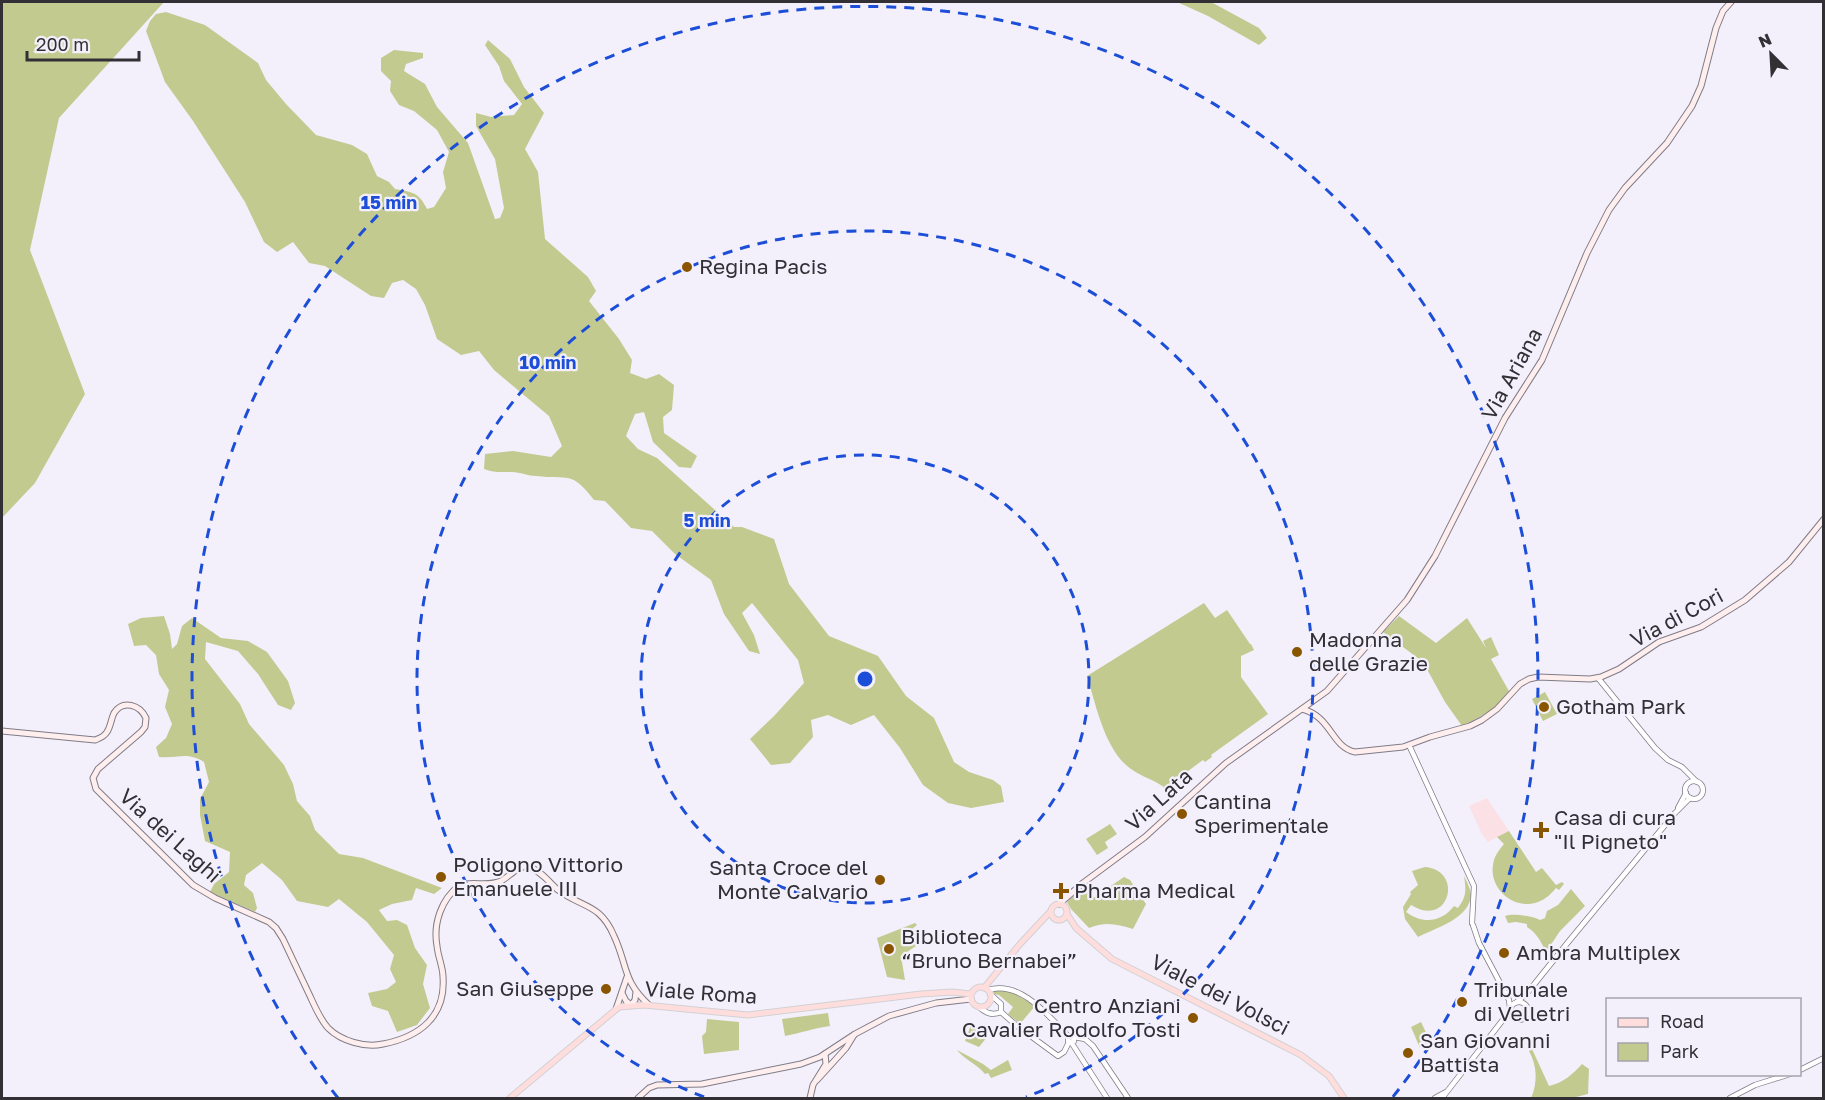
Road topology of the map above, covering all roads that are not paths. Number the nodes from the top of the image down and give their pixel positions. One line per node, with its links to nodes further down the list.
1 (1731, 2): 4 (main road, Via Ariana)
2 (1824, 519): 3 (main road, Via di Cori)
3 (1598, 678): 6 (main road, Via di Cori); 7 (street)
4 (1302, 709): 6 (main road, Via di Cori); 12 (main road, Via Lata)
5 (2, 731): 18 (main road, Via dei Laghi)
6 (1409, 745): 24 (street)
7 (1687, 773): 8 (street); 9 (street)
8 (1697, 782): 9 (street); 10 (street)
9 (1686, 790): 10 (street); 11 (street)
10 (1690, 798): 11 (street)
11 (1675, 813): 21 (street)
12 (1062, 905): 13 (main road); 14 (main road)
13 (1050, 912): 15 (main road); 16 (main road)
14 (1067, 914): 15 (main road); 17 (main road, Viale dei Volsci)
15 (1059, 920): 16 (main road); 17 (main road, Viale dei Volsci)
16 (1036, 928): 19 (main road)
17 (1076, 928): 50 (main road, Viale dei Volsci)
18 (627, 977): 20 (main road); 22 (main road)
19 (988, 990): 23 (main road); 29 (main road); 32 (street); 36 (street)
20 (636, 992): 26 (main road); 27 (main road)
21 (1528, 992): 25 (street); 28 (street)
22 (622, 993): 26 (main road); 30 (main road)
23 (971, 997): 27 (main road, Viale Roma); 29 (main road); 35 (main road)
24 (1509, 1000): 25 (street); 31 (street)
25 (1516, 1002): 28 (street); 31 (street)
26 (631, 1005): 27 (main road, Viale Roma); 30 (main road, Viale Roma)
27 (649, 1005)
28 (1527, 1006): 33 (street)
29 (979, 1007): 32 (street)
30 (616, 1009): 45 (main road, Viale Roma)
31 (1509, 1010): 33 (street); 34 (street)
32 (1001, 1012): 36 (street)
33 (1516, 1020): 34 (street)
34 (1500, 1025): 44 (street)
35 (855, 1034): 37 (main road); 40 (main road)
36 (1073, 1039): 48 (street); 49 (street)
37 (836, 1046): 38 (main road); 40 (main road)
38 (825, 1054): 43 (main road); 46 (main road)
39 (1824, 1058): 41 (street)
40 (837, 1060): 43 (main road)
41 (1801, 1070)
42 (1784, 1076): 53 (street)
43 (817, 1080): 47 (main road)
44 (1448, 1090): 51 (street); 52 (street)
45 (510, 1098)
46 (638, 1098)
47 (810, 1098)
48 (1107, 1098)
49 (1128, 1098)
50 (1344, 1098)
51 (1435, 1098)
52 (1442, 1098)
53 (1730, 1098)

